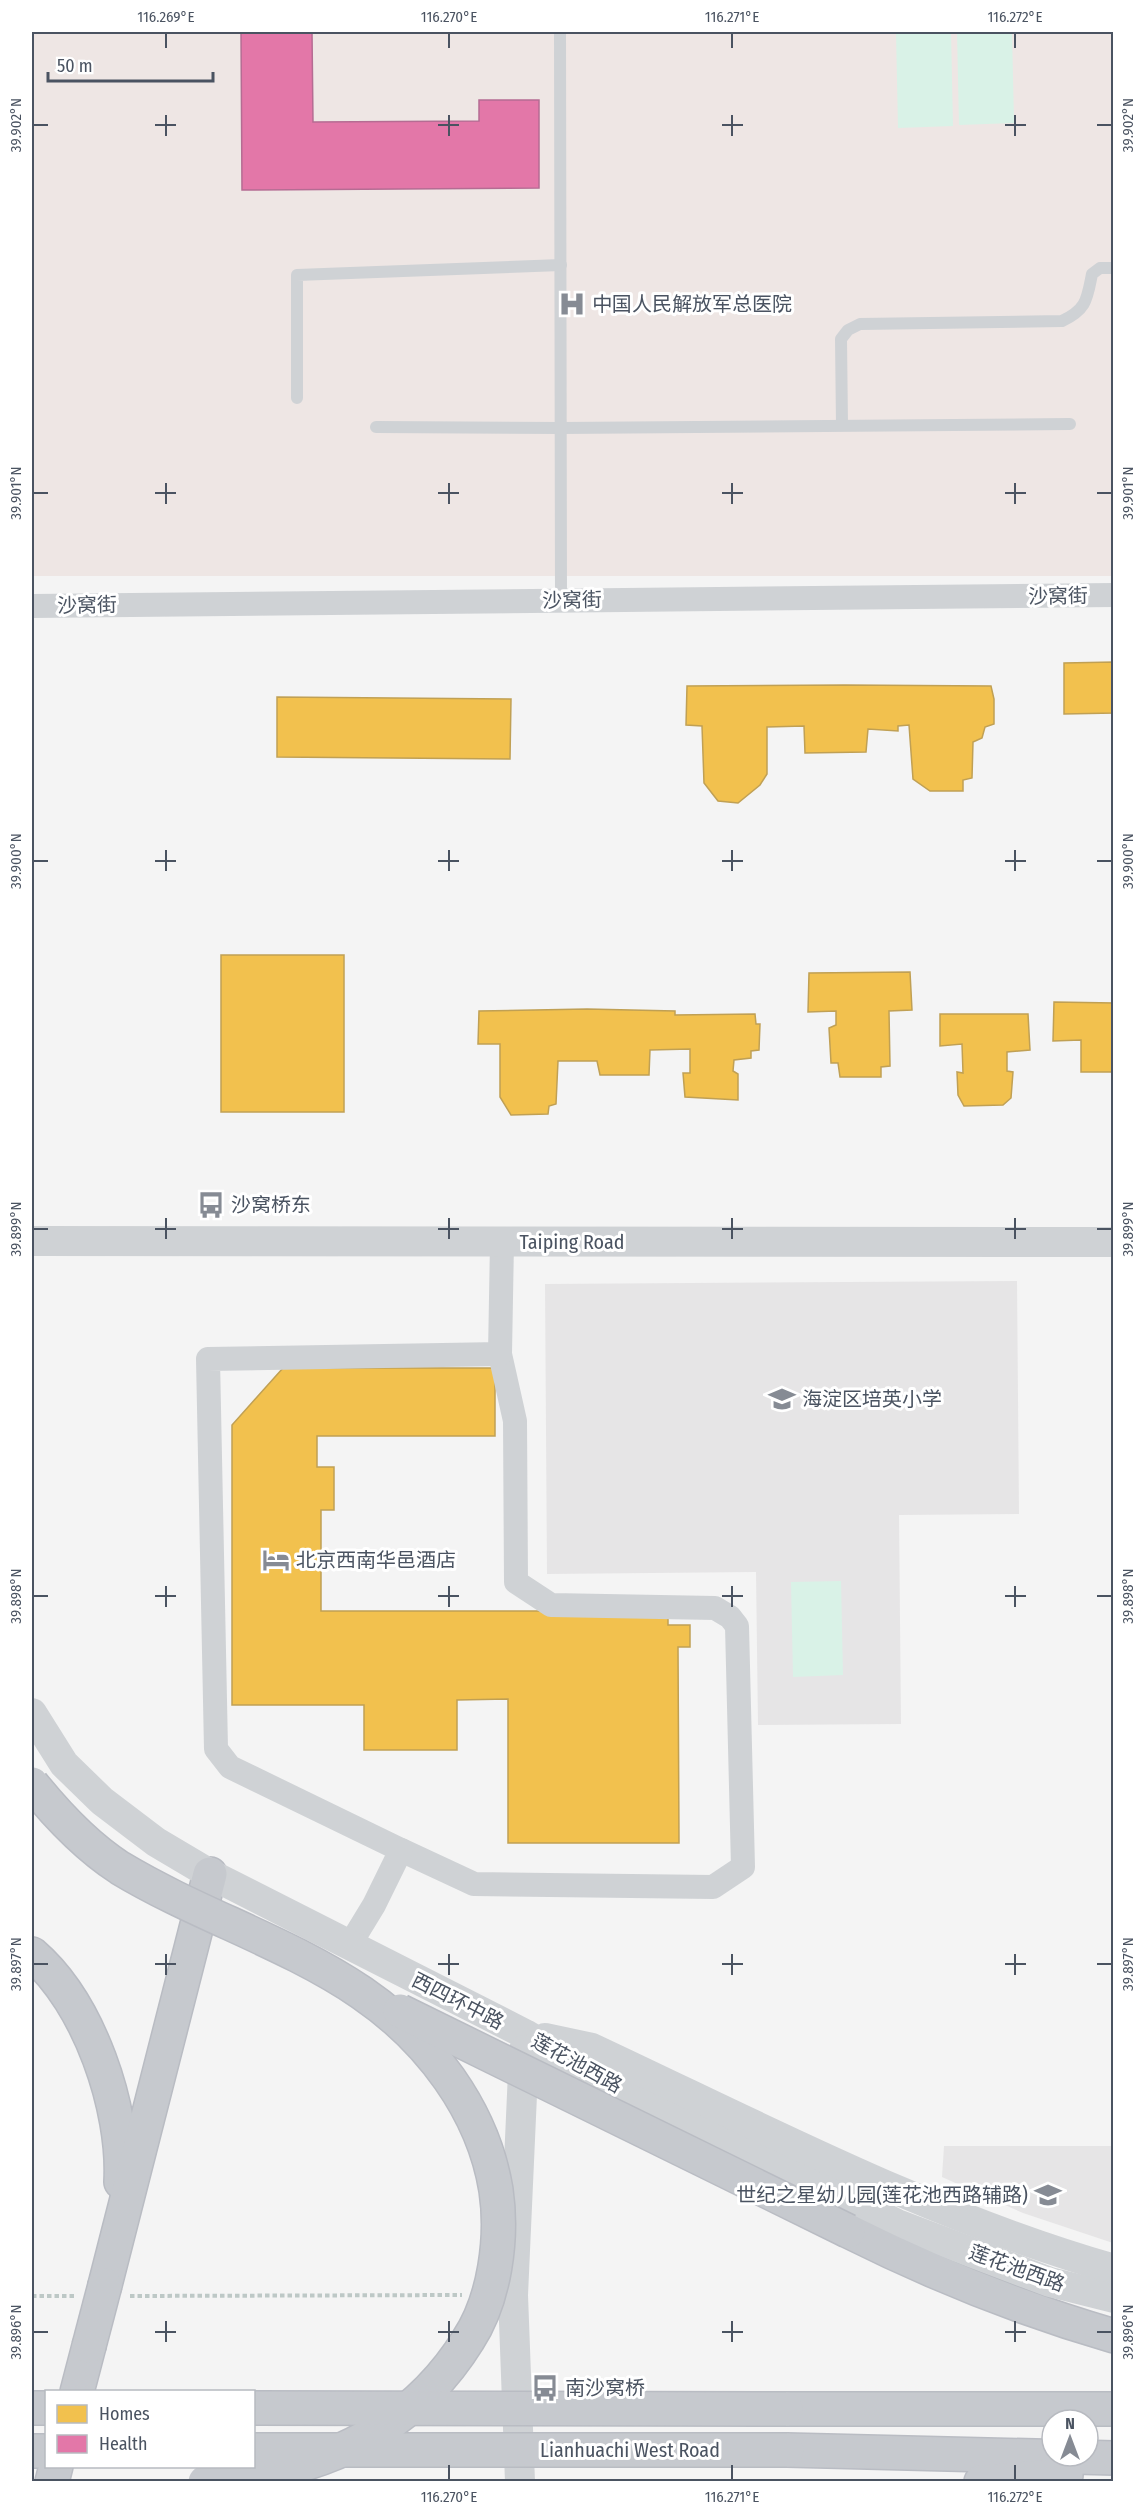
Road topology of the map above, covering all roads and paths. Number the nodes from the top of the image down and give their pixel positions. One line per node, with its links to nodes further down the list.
1 (560, 32): 2 (lane)
2 (561, 266): 4 (lane); 8 (lane)
3 (1113, 268): 6 (lane)
4 (297, 398)
5 (1070, 424): 6 (lane)
6 (842, 425): 8 (lane)
7 (376, 426): 8 (lane)
8 (561, 428): 10 (lane)
9 (1113, 595): 10 (street, 沙窝街)
10 (561, 600): 11 (street, 沙窝街)
11 (32, 606)
12 (32, 1241): 13 (street, Taiping Road)
13 (502, 1242): 14 (street, Taiping Road); 15 (street)
14 (1113, 1242)
15 (500, 1354): 20 (street); 20 (street)
16 (32, 1713): 19 (street, 西四环中路)
17 (32, 1784): 24 (highway, bridge)
18 (32, 1801): 19 (street)
19 (102, 1801): 21 (street, 西四环中路)
20 (401, 1850): 22 (street)
21 (210, 1874): 22 (street, 西四环中路); 26 (highway)
22 (350, 1946): 25 (street, 西四环中路)
23 (32, 1954): 26 (highway)
24 (362, 1993): 32 (highway, bridge); 39 (highway, bridge)
25 (525, 2034): 27 (street, 莲花池西路); 31 (street, 莲花池西路); 40 (street, 西四环中路)
26 (118, 2235): 28 (highway)
27 (1113, 2269)
28 (103, 2292): 29 (path); 30 (path); 33 (highway, bridge)
29 (466, 2295)
30 (32, 2296)
31 (1113, 2298)
32 (1113, 2337)
33 (77, 2390)
34 (255, 2408): 35 (highway, bridge)
35 (1113, 2409)
36 (255, 2450): 37 (highway, Lianhuachi West Road, bridge)
37 (1113, 2458)
38 (1113, 2472): 41 (highway)
39 (205, 2481)
40 (520, 2481)
41 (981, 2481)

